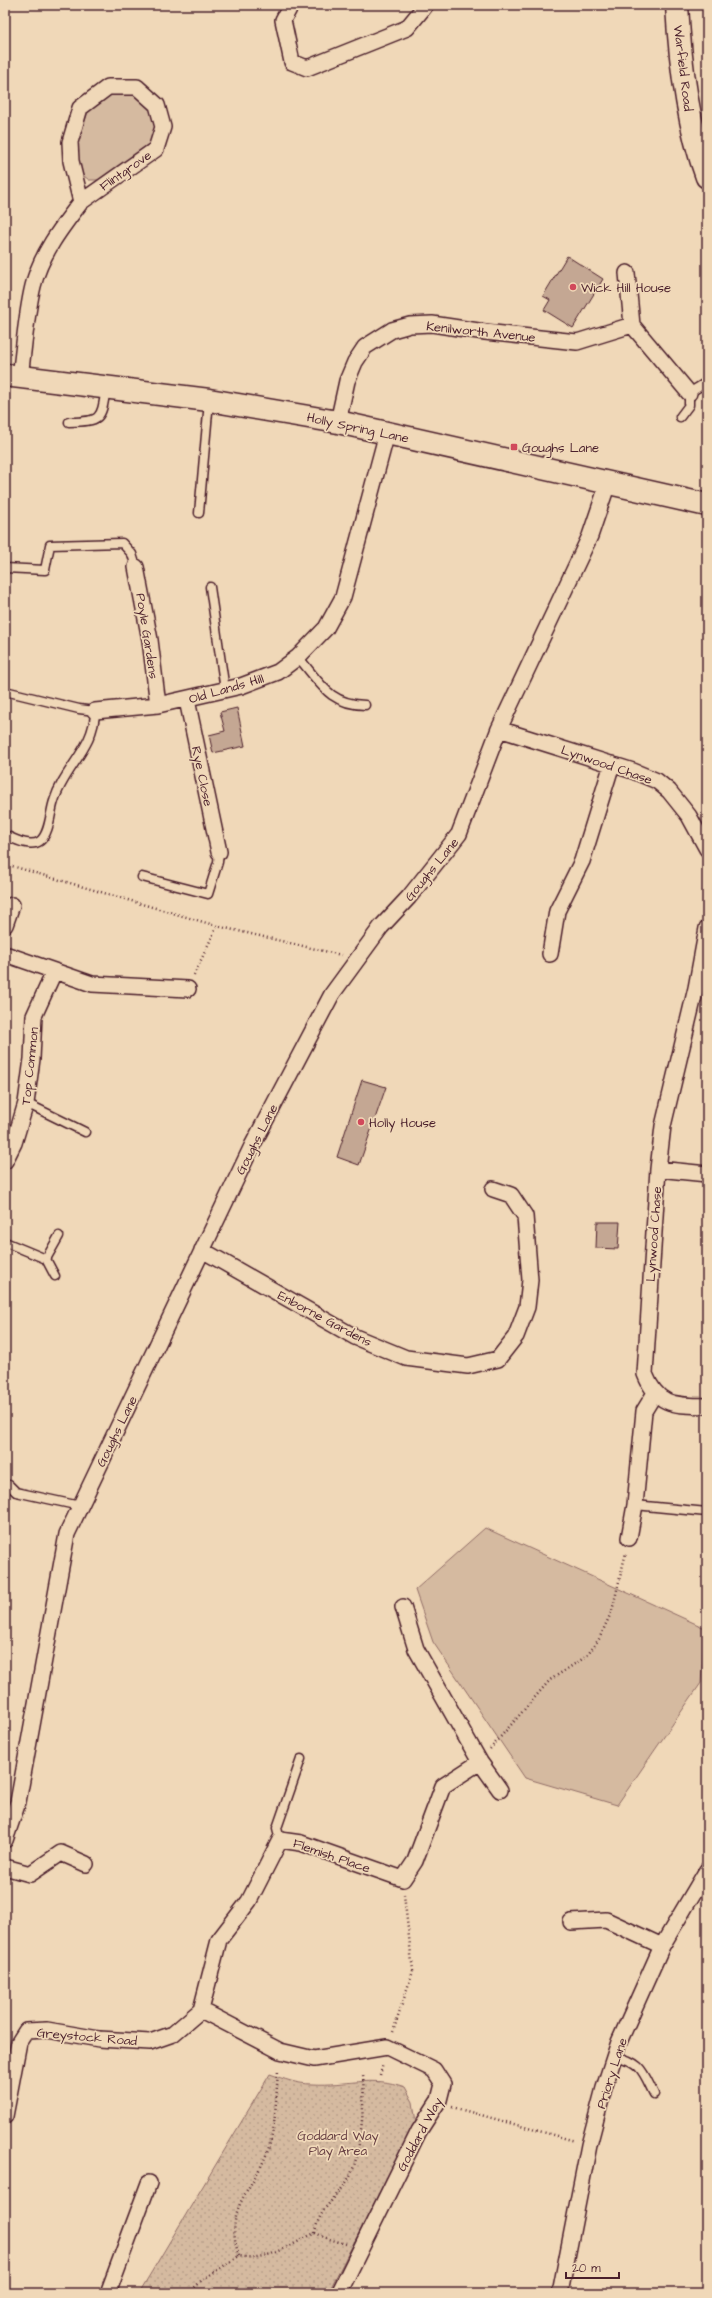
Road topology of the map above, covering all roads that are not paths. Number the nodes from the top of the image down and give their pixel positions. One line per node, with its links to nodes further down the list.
1 (291, 5): 2 (street)
2 (427, 5)
3 (677, 5): 4 (street, Warfield Road)
4 (707, 177)
5 (81, 202): 5 (street, Flintgrove); 8 (street, Flintgrove)
6 (627, 273): 7 (street)
7 (632, 325): 11 (street); 15 (street, Kenilworth Avenue)
8 (13, 376): 10 (street, Holly Spring Lane)
9 (707, 382): 11 (lane)
10 (107, 388): 12 (street, Holly Spring Lane); 14 (lane)
11 (689, 393): 13 (lane)
12 (209, 400): 15 (street, Holly Spring Lane); 19 (lane)
13 (680, 417)
14 (69, 422)
15 (338, 422): 16 (street, Holly Spring Lane)
16 (387, 433): 17 (street, Holly Spring Lane); 23 (street, Old Lands Hill)
17 (608, 483): 18 (street, Holly Spring Lane); 30 (street, Goughs Lane)
18 (707, 505)
19 (199, 513)
20 (136, 567): 21 (lane); 27 (street, Poyle Gardens)
21 (5, 568)
22 (210, 587): 24 (lane)
23 (298, 657): 24 (street, Old Lands Hill); 28 (lane)
24 (225, 690): 26 (street, Old Lands Hill)
25 (5, 691): 29 (lane)
26 (187, 700): 27 (street, Old Lands Hill); 34 (street, Rye Close)
27 (158, 705): 29 (street, Old Lands Hill)
28 (365, 705)
29 (95, 711): 32 (lane)
30 (499, 729): 31 (street, Lynwood Chase); 52 (street, Goughs Lane)
31 (612, 764): 33 (street, Lynwood Chase); 40 (street)
32 (5, 835)
33 (706, 841)
34 (219, 852): 35 (lane)
35 (142, 877)
36 (12, 905): 37 (street)
37 (5, 925)
38 (707, 928): 42 (street, Lynwood Chase)
39 (6, 953): 41 (street)
40 (550, 954)
41 (54, 972): 43 (street); 44 (street, Top Common)
42 (701, 988): 47 (street, Lynwood Chase)
43 (188, 989)
44 (26, 1103): 45 (lane); 46 (street, Top Common)
45 (85, 1132)
46 (5, 1161)
47 (658, 1169): 48 (street); 55 (street, Lynwood Chase)
48 (707, 1174)
49 (492, 1189): 52 (street, Enborne Gardens)
50 (59, 1236): 53 (lane)
51 (5, 1242): 53 (lane)
52 (202, 1250): 59 (street, Goughs Lane)
53 (46, 1259): 54 (lane)
54 (55, 1276)
55 (655, 1393): 56 (street); 58 (street)
56 (707, 1406)
57 (9, 1485): 59 (lane)
58 (635, 1505): 60 (lane); 61 (street)
59 (80, 1506): 66 (street, Goughs Lane)
60 (707, 1512)
61 (629, 1538)
62 (403, 1607): 64 (street)
63 (301, 1759): 67 (lane)
64 (480, 1762): 65 (street); 67 (street, Flemish Place)
65 (500, 1790)
66 (5, 1840)
67 (280, 1840): 73 (street, Flemish Place)
68 (86, 1864): 69 (street)
69 (5, 1867)
70 (707, 1870): 72 (street, Priory Lane)
71 (571, 1922): 72 (street)
72 (662, 1946): 74 (street, Priory Lane)
73 (201, 2010): 76 (street, Greystock Road); 79 (street, Goddard Way)
74 (615, 2056): 75 (lane); 80 (street, Priory Lane)
75 (654, 2094)
76 (5, 2116)
77 (149, 2184): 78 (street)
78 (108, 2293)
79 (339, 2293)
80 (560, 2293)

